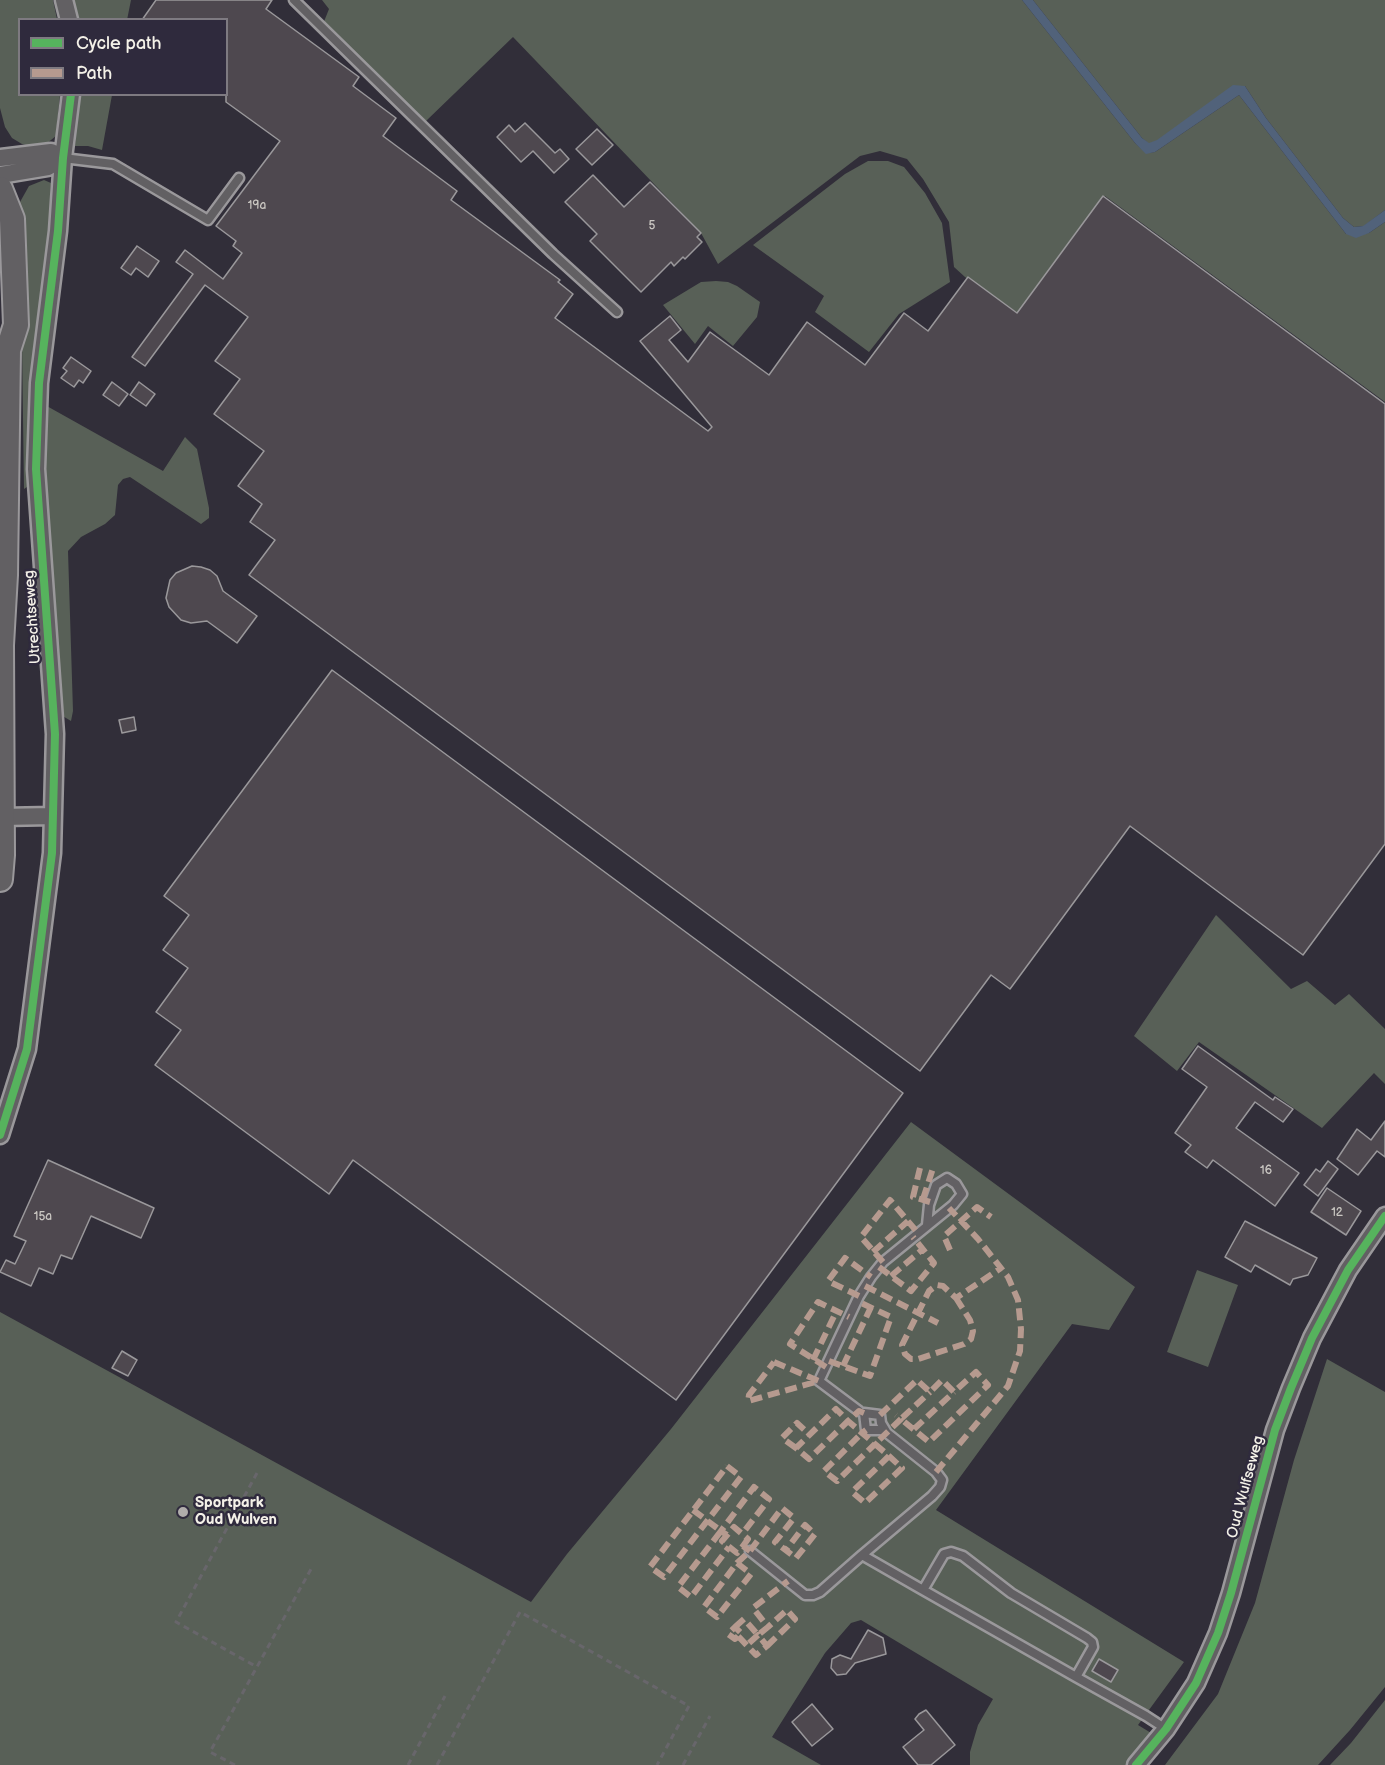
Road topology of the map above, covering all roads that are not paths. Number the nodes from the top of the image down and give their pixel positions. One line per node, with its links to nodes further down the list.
1 (64, 0): 3 (street)
2 (294, 0): 10 (lane)
3 (68, 18)
4 (71, 96): 6 (street, Utrechtseweg)
5 (0, 158): 6 (street)
6 (63, 158): 7 (street); 8 (lane); 12 (street, Utrechtseweg)
7 (0, 175)
8 (239, 178)
9 (0, 189): 11 (main road, Utrechtseweg)
10 (618, 312)
11 (4, 340): 13 (main road, Utrechtseweg)
12 (52, 816): 13 (street); 15 (street, Utrechtseweg)
13 (0, 817): 14 (main road, Utrechtseweg)
14 (0, 879)
15 (0, 1135)
16 (1385, 1216): 24 (street, Oud Wulfseweg)
17 (927, 1225): 17 (lane); 18 (lane)
18 (859, 1411)
19 (887, 1433): 21 (lane)
20 (750, 1551): 21 (lane)
21 (862, 1555): 22 (lane)
22 (923, 1590): 23 (lane); 23 (lane)
23 (1076, 1677): 24 (lane)
24 (1166, 1729): 25 (street, Oud Wulfseweg)
25 (1136, 1765)

